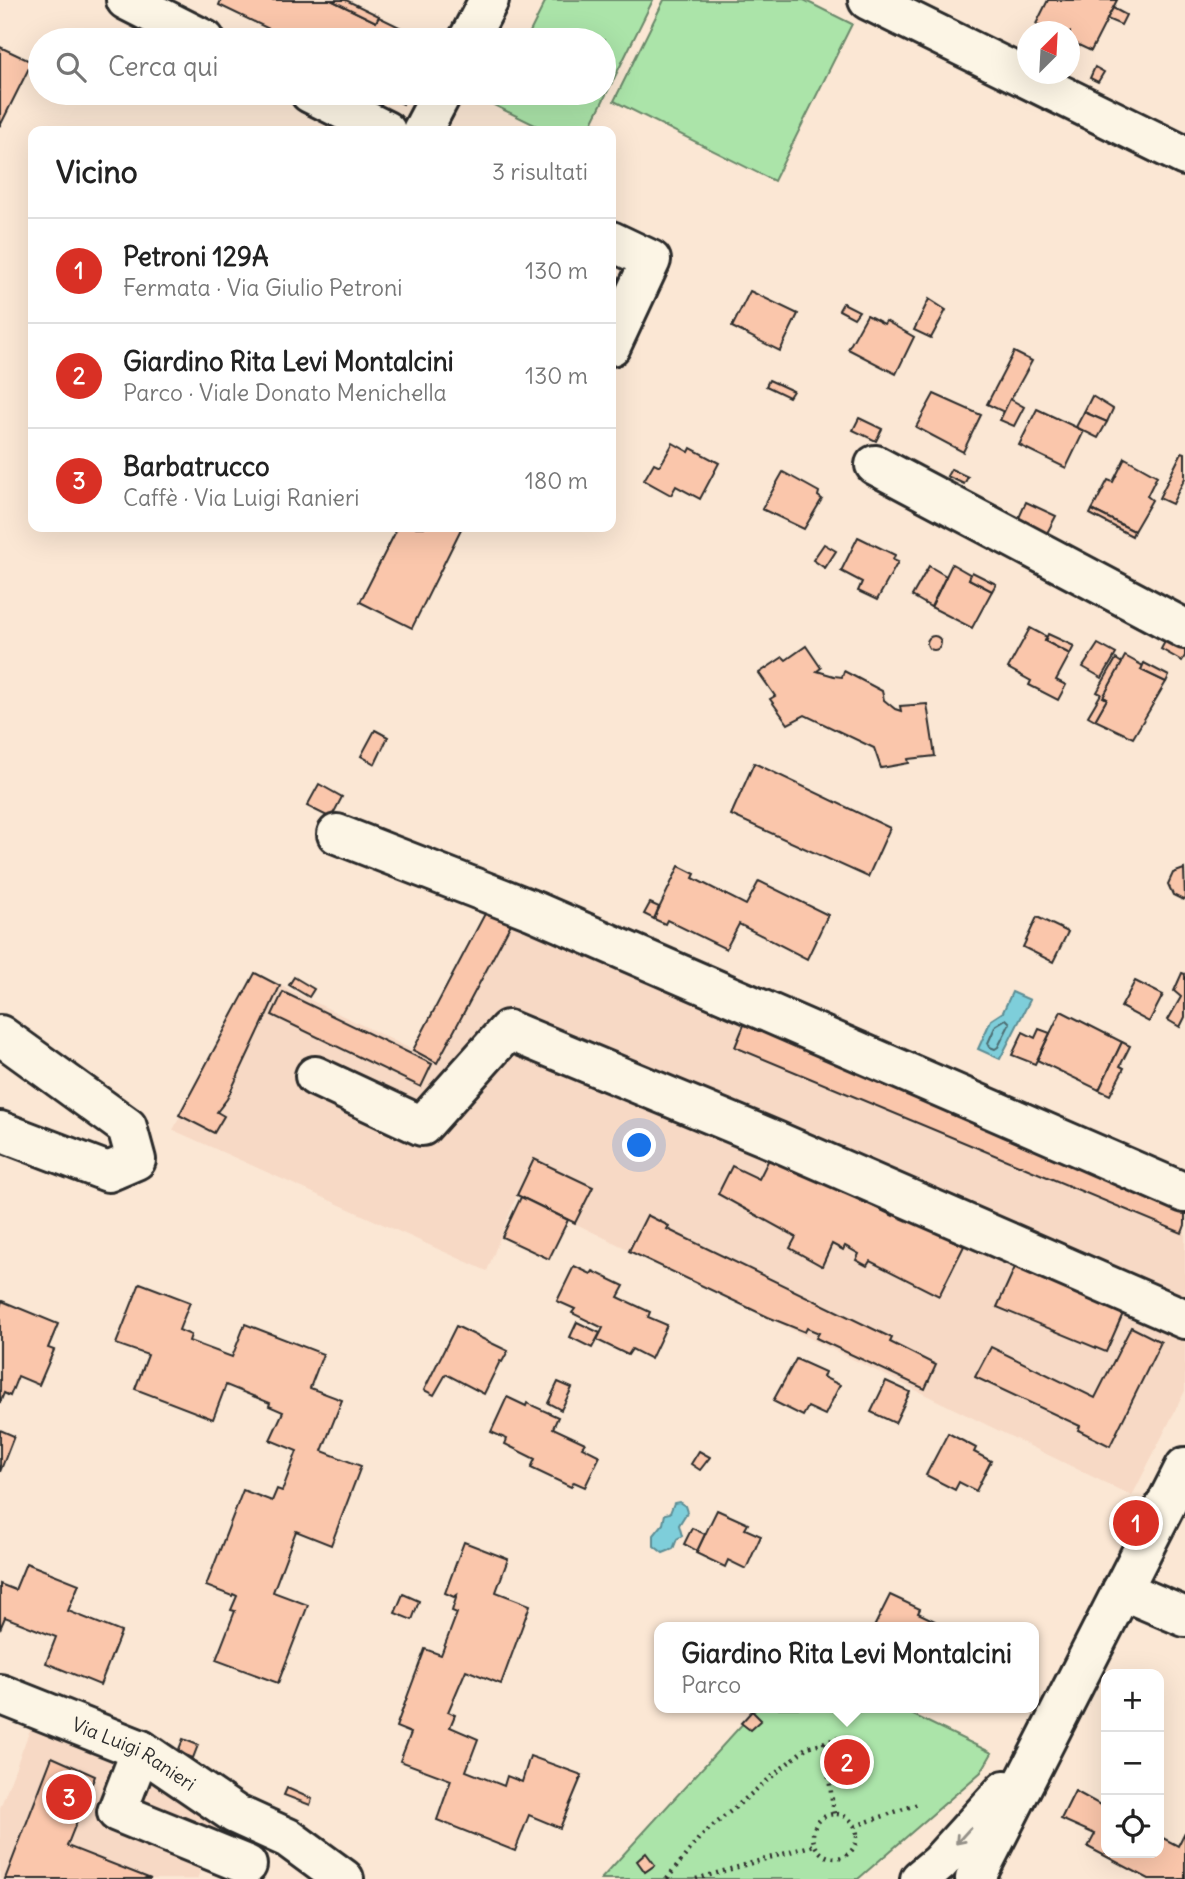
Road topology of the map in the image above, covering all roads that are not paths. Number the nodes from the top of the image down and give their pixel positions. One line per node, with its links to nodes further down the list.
1 (489, 0): 5 (street)
2 (867, 0): 10 (street)
3 (149, 5): 4 (street)
4 (186, 28)
5 (474, 28)
6 (334, 105): 8 (street)
7 (436, 105): 9 (street)
8 (376, 126)
9 (425, 126)
10 (1185, 156)
11 (616, 243): 12 (street)
12 (616, 335)
13 (875, 465): 14 (street)
14 (1185, 629)
15 (337, 834): 19 (street)
16 (0, 1035): 18 (street)
17 (315, 1076): 20 (street)
18 (0, 1131)
19 (1185, 1193)
20 (1185, 1320)
21 (1185, 1467): 22 (street)
22 (1122, 1590): 23 (street); 25 (street)
23 (1185, 1617)
24 (0, 1694): 26 (street, Via Luigi Ranieri)
25 (1041, 1749): 30 (street, one-way to 30); 31 (street)
26 (141, 1750): 27 (street, Via Luigi Ranieri); 28 (street)
27 (262, 1827): 28 (street); 29 (street, Via Luigi Ranieri)
28 (245, 1872)
29 (344, 1879)
30 (920, 1879)
31 (975, 1879)

